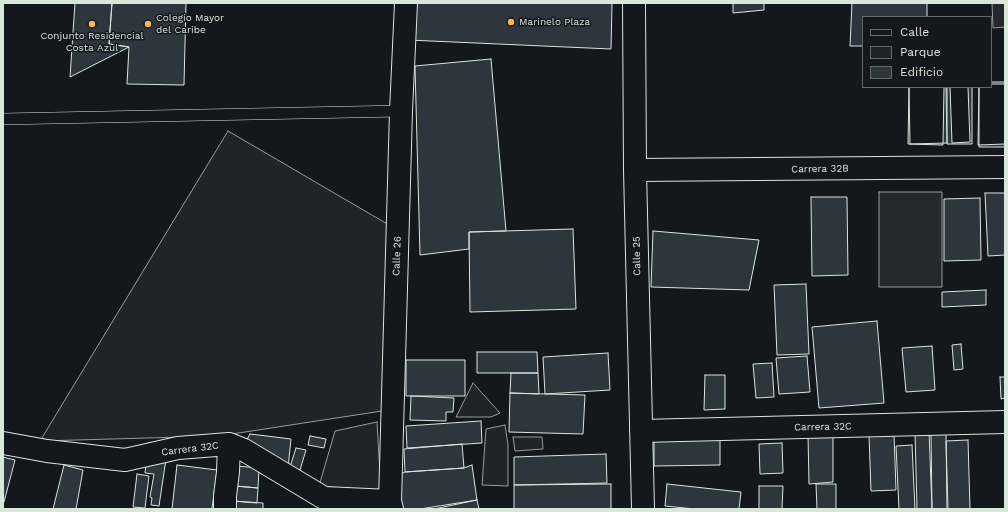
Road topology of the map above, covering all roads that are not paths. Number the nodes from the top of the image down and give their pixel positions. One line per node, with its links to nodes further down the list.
1 (406, 3): 3 (street, Calle 26)
2 (634, 3): 6 (street, Calle 25)
3 (401, 111): 4 (lane); 11 (street, Calle 26)
4 (3, 119)
5 (1005, 167): 6 (street, Carrera 32B)
6 (635, 170): 8 (street, Calle 25)
7 (1005, 422): 8 (street, Carrera 32C)
8 (641, 431): 13 (street, Calle 25)
9 (3, 443): 10 (street, Carrera 32C)
10 (229, 444): 11 (street, Carrera 32C); 12 (street)
11 (391, 505)
12 (225, 509)
13 (643, 509)

